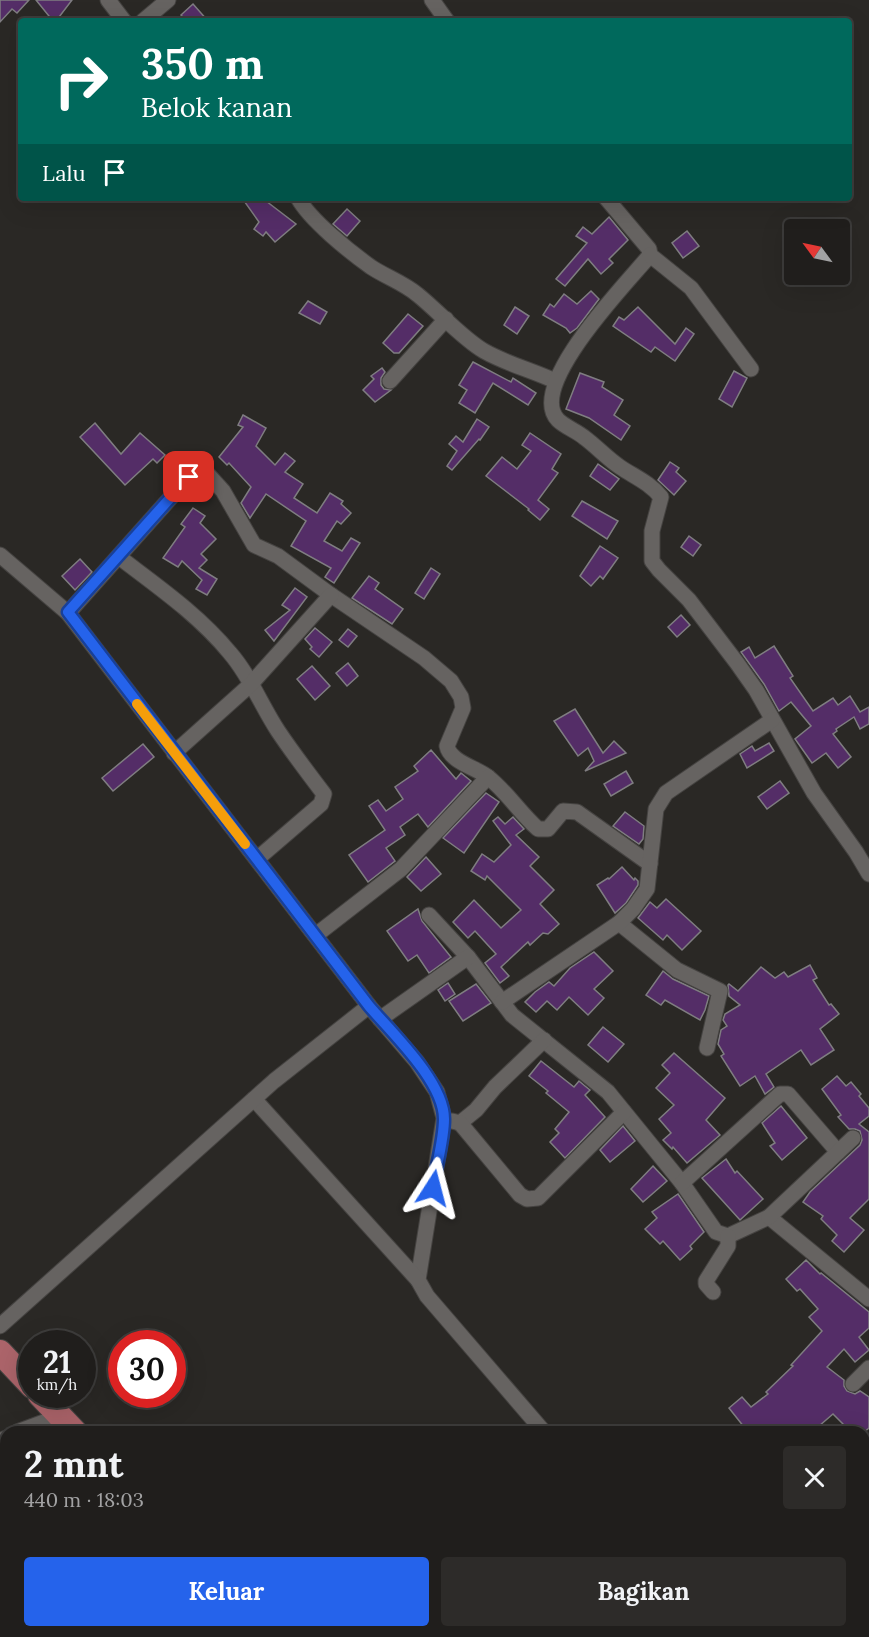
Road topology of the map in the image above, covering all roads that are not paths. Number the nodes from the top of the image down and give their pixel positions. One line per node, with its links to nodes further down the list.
1 (108, 0): 4 (street)
2 (168, 0): 5 (street)
3 (432, 0): 6 (street)
4 (122, 18)
5 (147, 18)
6 (445, 18)
7 (300, 201): 10 (street)
8 (609, 201): 9 (street)
9 (650, 255): 11 (street); 13 (street)
10 (446, 319): 12 (street); 13 (street)
11 (751, 369)
12 (390, 381)
13 (555, 381): 19 (street)
14 (0, 555): 17 (street)
15 (119, 558): 16 (street); 17 (street); 18 (street)
16 (331, 596): 18 (street); 21 (street)
17 (68, 612): 20 (street)
18 (250, 685): 20 (street); 22 (street)
19 (772, 720): 23 (street); 24 (street)
20 (174, 753): 22 (street)
21 (488, 777): 23 (street); 27 (street)
22 (257, 858): 27 (street)
23 (650, 864): 26 (street)
24 (869, 874)
25 (429, 915): 28 (street)
26 (619, 923): 29 (street); 33 (street)
27 (316, 935): 30 (street)
28 (468, 957): 29 (street); 31 (street)
29 (502, 1002): 32 (street)
30 (369, 1006): 31 (street); 34 (street)
31 (380, 1019): 36 (street)
32 (544, 1040): 35 (street); 37 (street)
33 (707, 1048)
34 (254, 1099): 43 (street); 46 (street)
35 (624, 1112): 37 (street); 40 (street)
36 (444, 1118): 37 (street); 43 (street)
37 (460, 1124)
38 (853, 1138): 39 (street)
39 (838, 1152): 40 (street); 41 (street)
40 (682, 1183): 42 (street)
41 (769, 1216): 42 (street); 45 (street)
42 (728, 1236): 44 (street)
43 (418, 1280): 53 (street)
44 (713, 1292)
45 (869, 1299)
46 (0, 1326)
47 (0, 1352): 49 (main road)
48 (869, 1368): 50 (street)
49 (18, 1371)
50 (854, 1384)
51 (52, 1408): 52 (main road)
52 (67, 1424)
53 (539, 1426)

